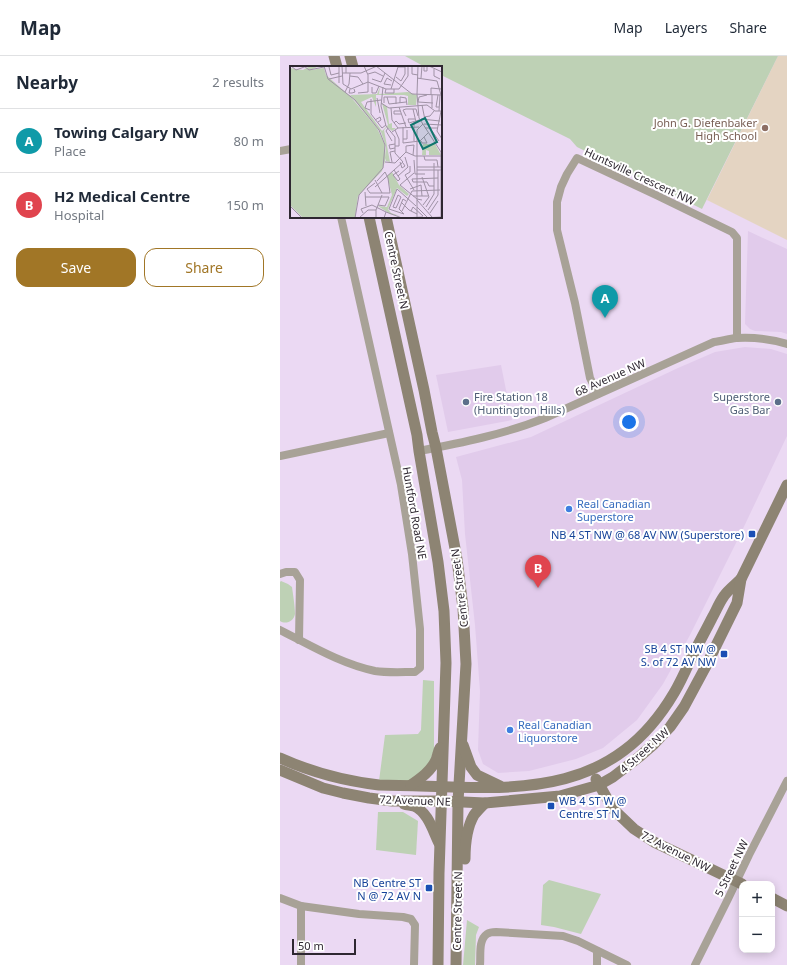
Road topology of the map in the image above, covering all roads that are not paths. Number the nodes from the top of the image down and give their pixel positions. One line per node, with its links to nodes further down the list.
1 (334, 56): 3 (main road)
2 (350, 56): 4 (main road)
3 (336, 66)
4 (353, 66)
5 (290, 149): 6 (street)
6 (280, 151)
7 (341, 218): 13 (street, Huntford Road NE)
8 (369, 218): 15 (main road, Centre Street N)
9 (386, 218): 14 (main road, Centre Street N)
10 (737, 338): 11 (street, 68 Avenue NW); 12 (street, 68 Avenue NW); 12 (street, Huntsville Crescent NW)
11 (787, 344)
12 (598, 394): 14 (street, 68 Avenue NW)
13 (389, 433): 16 (street); 21 (street, Huntford Road NE)
14 (436, 448): 15 (street, 68 Avenue NW); 22 (main road, Centre Street N)
15 (419, 451): 23 (main road, Centre Street N)
16 (280, 456)
17 (787, 485): 19 (main road, 4 Street NW)
18 (280, 574): 21 (street)
19 (741, 579): 26 (main road, 4 Street NW); 29 (main road, 4 Street NW)
20 (280, 630): 21 (street, Huntford Road NE)
21 (299, 640)
22 (462, 742): 31 (main road, Centre Street N); 32 (main road)
23 (443, 744): 28 (main road); 30 (main road, Centre Street N)
24 (280, 758): 28 (main road, 72 Avenue NE)
25 (280, 770): 33 (main road, 72 Avenue NE)
26 (592, 770): 29 (main road, 72 Avenue NW); 32 (main road, 4 Street NW)
27 (787, 781): 38 (street, 5 Street NW)
28 (411, 785): 30 (main road, 72 Avenue NE)
29 (599, 785): 36 (main road, 4 Street NW); 39 (main road, 72 Avenue NW)
30 (442, 786): 31 (main road, 72 Avenue NE); 34 (main road, Centre Street N)
31 (459, 787): 32 (main road, 4 Street NW); 35 (main road, Centre Street N)
32 (507, 788)
33 (392, 801): 34 (main road, 72 Avenue NE); 37 (main road)
34 (441, 801): 35 (main road, 72 Avenue NE); 37 (main road, Centre Street N)
35 (458, 802): 36 (main road, 4 Street NW); 44 (main road, Centre Street N)
36 (485, 803): 44 (main road)
37 (440, 845): 48 (main road, Centre Street N)
38 (740, 881)
39 (739, 883): 53 (street, 5 Street NW)
40 (280, 898): 42 (street)
41 (775, 900): 43 (main road)
42 (301, 906): 46 (street); 47 (street)
43 (787, 906)
44 (457, 918): 49 (main road, Centre Street N)
45 (597, 951): 50 (street); 51 (street); 52 (street)
46 (301, 965)
47 (414, 965)
48 (438, 965)
49 (456, 965)
50 (480, 965)
51 (597, 965)
52 (627, 965)
53 (695, 965)

